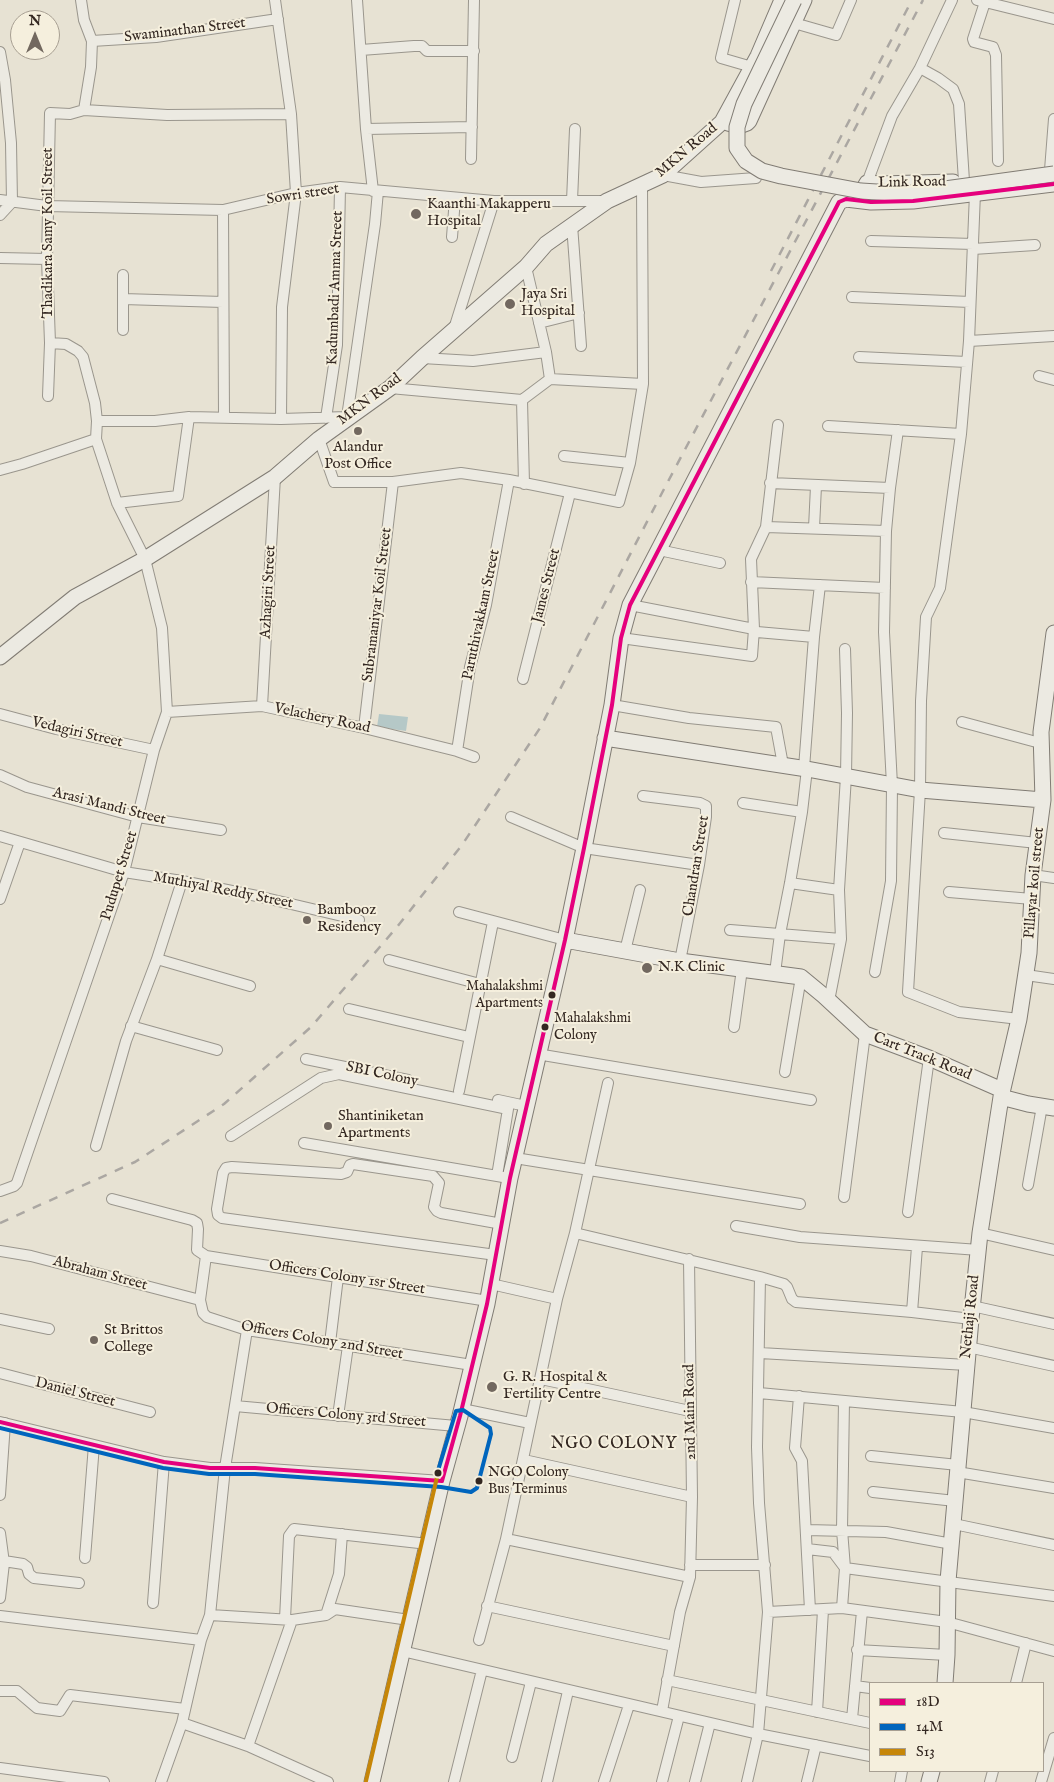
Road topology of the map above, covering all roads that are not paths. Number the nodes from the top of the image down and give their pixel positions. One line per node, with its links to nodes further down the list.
1 (82, 0): 15 (street)
2 (275, 0): 12 (street)
3 (357, 0): 16 (street)
4 (474, 0): 17 (street)
5 (734, 0): 19 (street)
6 (782, 0): 19 (street, MKN Road)
7 (794, 0): 30 (street, bridge)
8 (804, 0): 14 (street, MKN Road)
9 (851, 0): 14 (street)
10 (952, 0): 20 (street)
11 (981, 1): 13 (street); 29 (street)
12 (278, 19): 15 (street, Swaminathan Street); 22 (street)
13 (1054, 19)
14 (794, 23): 24 (street, MKN Road)
15 (92, 41): 21 (street)
16 (361, 50): 17 (street); 27 (street)
17 (474, 51): 25 (street)
18 (0, 52): 46 (street)
19 (752, 67): 24 (street, MKN Road)
20 (920, 68): 33 (street); 34 (street)
21 (84, 110): 22 (street, Thadikara Samy Koil Street); 47 (street, Thadikara Samy Koil Street)
22 (291, 114): 38 (street)
23 (1054, 119): 30 (street)
24 (722, 122): 31 (street, MKN Road)
25 (472, 128): 27 (street); 28 (street)
26 (575, 129): 44 (street)
27 (366, 130): 37 (street)
28 (471, 158)
29 (998, 161)
30 (1053, 174): 33 (street, Link Road); 39 (street, Link Road)
31 (663, 175): 32 (street); 35 (street, MKN Road)
32 (756, 178)
33 (964, 181): 34 (street, Link Road)
34 (867, 183): 42 (street, Link Road)
35 (642, 185): 45 (street, MKN Road); 78 (street)
36 (340, 187): 37 (street, Sowri street); 38 (street, Sowri street); 85 (street, Kadumbadi Amma Street)
37 (375, 191): 40 (street, Sowri street); 84 (street)
38 (296, 193): 48 (street, Sowri street); 86 (street)
39 (975, 193): 42 (street, Link Road); 54 (street)
40 (455, 198): 43 (street, Sowri street); 51 (street)
41 (0, 200): 46 (street, Sowri street)
42 (857, 200): 109 (street)
43 (494, 201): 44 (street, Sowri street); 66 (street)
44 (572, 201): 45 (street, Sowri street)
45 (607, 201): 50 (street, MKN Road)
46 (12, 202): 47 (street, Sowri street); 49 (street)
47 (47, 206): 48 (street, Sowri street); 56 (street, Thadikara Samy Koil Street)
48 (223, 210): 61 (street)
49 (0, 216)
50 (572, 225): 57 (street, MKN Road); 63 (street)
51 (452, 236)
52 (871, 241): 54 (street)
53 (1035, 245): 54 (street)
54 (973, 247): 62 (street)
55 (0, 258): 56 (street)
56 (47, 259): 69 (street, Thadikara Samy Koil Street)
57 (526, 267): 64 (street); 66 (street, MKN Road)
58 (123, 275): 60 (street)
59 (852, 297): 62 (street)
60 (122, 299): 61 (street); 65 (street)
61 (223, 302): 83 (street)
62 (970, 302): 68 (street)
63 (579, 313): 64 (street); 70 (street)
64 (539, 323): 71 (street)
65 (122, 330)
66 (453, 330): 73 (street, MKN Road)
67 (1054, 336): 68 (street)
68 (969, 341): 74 (street)
69 (50, 343): 80 (street, Thadikara Samy Koil Street); 87 (street)
70 (581, 346)
71 (546, 352): 73 (street); 76 (street)
72 (859, 357): 74 (street)
73 (422, 358): 79 (street, MKN Road)
74 (968, 362): 91 (street)
75 (1039, 376): 77 (street)
76 (550, 379): 78 (street); 81 (street)
77 (1054, 380)
78 (643, 384): 95 (street)
79 (390, 388): 81 (street); 84 (street, MKN Road)
80 (48, 396)
81 (522, 400): 101 (street)
82 (189, 417): 83 (street); 87 (street); 105 (street)
83 (224, 417): 86 (street)
84 (347, 417): 85 (street); 92 (street, MKN Road)
85 (326, 418): 86 (street)
86 (281, 419)
87 (97, 421): 93 (street)
88 (778, 426): 100 (street)
89 (828, 426): 90 (street)
90 (898, 430): 91 (street); 103 (street)
91 (960, 434): 140 (street)
92 (319, 438): 97 (street, MKN Road); 99 (street)
93 (96, 439): 96 (street); 105 (street)
94 (564, 456): 95 (street)
95 (630, 463): 104 (street)
96 (0, 470)
97 (275, 477): 110 (street, MKN Road); 124 (street, Azhagiri Street)
98 (509, 480): 99 (street); 101 (street); 133 (street, Paruthivakkam Street)
99 (393, 482): 129 (street, Subramaniyar Koil Street)
100 (770, 483): 102 (street); 106 (street)
101 (524, 484): 104 (street)
102 (816, 486): 103 (street); 107 (street)
103 (890, 488): 108 (street)
104 (570, 493): 122 (street, James Street)
105 (117, 503): 110 (street)
106 (766, 527): 107 (street); 112 (street)
107 (814, 528): 108 (street)
108 (886, 530): 114 (street)
109 (659, 550): 111 (street); 115 (street)
110 (146, 559): 121 (street, MKN Road); 126 (street, Pudupet Street)
111 (720, 562)
112 (751, 582): 113 (street); 116 (street)
113 (820, 585): 114 (street); 118 (street)
114 (885, 588): 139 (street)
115 (630, 605): 116 (street); 119 (street)
116 (754, 629): 118 (street); 119 (street)
117 (1054, 633): 125 (street, Pillayar koil street)
118 (814, 637): 136 (street)
119 (621, 638): 123 (street)
120 (845, 650): 138 (street)
121 (0, 656)
122 (523, 679)
123 (612, 705): 130 (street); 135 (street)
124 (262, 706): 126 (street, Velachery Road); 129 (street, Velachery Road)
125 (1050, 710): 131 (street, Pillayar koil street)
126 (168, 712): 132 (street, Pudupet Street)
127 (0, 714): 132 (street, Vedagiri Street)
128 (962, 722): 131 (street)
129 (364, 728): 133 (street, Velachery Road)
130 (605, 738): 135 (street); 152 (street)
131 (1040, 744): 142 (street, Pillayar koil street)
132 (154, 750): 145 (street, Pudupet Street)
133 (458, 751): 134 (street, Velachery Road)
134 (474, 757)
135 (783, 765): 136 (street)
136 (806, 768): 138 (street); 144 (street)
137 (0, 775): 145 (street, Arasi Mandi Street)
138 (846, 776): 139 (street); 160 (street)
139 (892, 785): 140 (street); 177 (street)
140 (920, 790): 142 (street); 186 (street)
141 (643, 796): 153 (street, Chandran Street)
142 (1042, 800): 151 (street, Pillayar koil street)
143 (743, 803): 144 (street)
144 (802, 812): 158 (street)
145 (138, 817): 147 (street, Arasi Mandi Street); 154 (street, Pudupet Street)
146 (511, 817): 152 (street)
147 (221, 830)
148 (944, 833): 151 (street)
149 (0, 836): 150 (street, Muthiyal Reddy Street)
150 (20, 842): 154 (street, Muthiyal Reddy Street); 163 (street)
151 (1037, 843): 155 (street, Pillayar koil street)
152 (584, 848): 153 (street); 170 (street)
153 (699, 865): 175 (street, Chandran Street)
154 (124, 872): 157 (street, Muthiyal Reddy Street); 209 (street, Pudupet Street)
155 (1033, 875): 156 (street); 162 (street, Pillayar koil street)
156 (1054, 878)
157 (182, 881): 165 (street, Muthiyal Reddy Street); 173 (street)
158 (790, 883): 160 (street); 168 (street)
159 (640, 890): 171 (street)
160 (839, 890): 169 (street)
161 (949, 892): 162 (street)
162 (1032, 899): 172 (street, Pillayar koil street)
163 (0, 900)
164 (459, 912): 166 (street)
165 (359, 920)
166 (493, 922): 170 (street); 182 (street)
167 (730, 930): 168 (street)
168 (780, 934): 169 (street); 178 (street)
169 (841, 939): 184 (street)
170 (565, 940): 171 (street, Cart Track Road); 192 (street)
171 (625, 951): 175 (street, Cart Track Road)
172 (1029, 953): 179 (street, Nethaji Road)
173 (157, 959): 183 (street); 187 (street)
174 (389, 960): 182 (street)
175 (680, 961): 176 (street, Cart Track Road)
176 (742, 969): 178 (street, Cart Track Road); 188 (street)
177 (875, 972)
178 (775, 973): 180 (street, Cart Track Road)
179 (1026, 975): 181 (street); 186 (street, Nethaji Road)
180 (800, 977): 184 (street, Cart Track Road); 195 (street)
181 (1054, 979)
182 (480, 984): 190 (street)
183 (250, 986)
184 (830, 1001): 189 (street, Cart Track Road)
185 (349, 1009): 190 (street)
186 (1019, 1019): 198 (street, Nethaji Road)
187 (132, 1026): 191 (street); 204 (street)
188 (734, 1027)
189 (865, 1034): 193 (street, Cart Track Road); 210 (street)
190 (469, 1037): 197 (street)
191 (217, 1050)
192 (538, 1054): 199 (street); 200 (street)
193 (929, 1058): 198 (street, Cart Track Road); 213 (street)
194 (306, 1059): 197 (street, SBI Colony)
195 (786, 1072)
196 (608, 1083): 206 (street)
197 (459, 1091): 200 (street, SBI Colony)
198 (1001, 1094): 201 (street, Cart Track Road); 217 (street, Nethaji Road)
199 (811, 1100)
200 (526, 1106): 205 (street)
201 (1048, 1107): 208 (street)
202 (231, 1136): 207 (street)
203 (304, 1142): 207 (street)
204 (96, 1146)
205 (515, 1158): 206 (street); 207 (street)
206 (589, 1170): 212 (street); 216 (street)
207 (504, 1177): 214 (street)
208 (1028, 1186)
209 (0, 1190)
210 (844, 1198)
211 (112, 1199): 223 (street)
212 (800, 1204)
213 (908, 1212)
214 (502, 1224): 222 (street); 222 (street)
215 (736, 1226): 218 (street)
216 (575, 1232): 224 (street); 230 (street)
217 (980, 1233): 219 (street, Nethaji Road); 220 (street)
218 (917, 1246): 219 (street); 231 (street)
219 (979, 1250): 232 (street, Nethaji Road)
220 (1054, 1250)
221 (0, 1252): 228 (street, Abraham Street)
222 (496, 1255): 227 (street)
223 (206, 1256): 225 (street, Officers Colony 1sr Street); 228 (street)
224 (689, 1259): 226 (street); 251 (street, 2nd Main Road)
225 (338, 1277): 229 (street, Officers Colony 1sr Street); 237 (street)
226 (760, 1277): 231 (street); 240 (street)
227 (490, 1284): 229 (street); 230 (street)
228 (200, 1300): 236 (street, Officers Colony 2nd Street)
229 (488, 1300): 241 (street)
230 (558, 1300): 245 (street)
231 (912, 1312): 232 (street)
232 (971, 1312): 234 (street); 239 (street, Nethaji Road)
233 (0, 1319): 235 (street)
234 (1054, 1324)
235 (49, 1329)
236 (247, 1330): 237 (street, Officers Colony 2nd Street); 249 (street)
237 (330, 1343): 238 (street, Officers Colony 2nd Street)
238 (348, 1346): 241 (street, Officers Colony 2nd Street); 254 (street)
239 (968, 1347): 242 (street, Nethaji Road); 243 (street)
240 (760, 1353): 242 (street); 246 (street)
241 (472, 1365): 250 (street)
242 (966, 1365): 253 (street, Nethaji Road)
243 (1054, 1366)
244 (0, 1373): 252 (street, Daniel Street)
245 (541, 1379): 251 (street); 256 (street)
246 (759, 1392): 247 (street); 284 (street)
247 (799, 1396): 248 (street); 272 (street)
248 (844, 1401): 253 (street); 273 (street)
249 (235, 1406): 254 (street, Officers Colony 3rd Street); 263 (street)
250 (462, 1409): 256 (street); 257 (street)
251 (690, 1411): 269 (street, 2nd Main Road)
252 (150, 1412)
253 (963, 1412): 258 (street); 264 (street, Nethaji Road)
254 (338, 1416): 257 (street, Officers Colony 3rd Street)
255 (3, 1422): 259 (street); 268 (street)
256 (530, 1423): 261 (street)
257 (456, 1426): 265 (street)
258 (1054, 1428)
259 (94, 1445): 262 (street); 281 (street)
260 (871, 1456): 264 (street)
261 (524, 1460): 269 (street); 276 (street)
262 (164, 1462): 263 (street); 291 (street)
263 (225, 1468): 265 (street); 300 (street)
264 (958, 1469): 266 (street); 270 (street, Nethaji Road)
265 (442, 1481): 277 (street)
266 (1054, 1488)
267 (873, 1492): 270 (street)
268 (0, 1495)
269 (692, 1497): 283 (street, 2nd Main Road)
270 (955, 1501): 271 (street, Nethaji Road)
271 (954, 1524): 278 (street, Nethaji Road); 279 (street)
272 (807, 1530): 273 (street); 280 (street)
273 (842, 1530): 278 (street); 285 (street)
274 (0, 1533): 282 (street)
275 (342, 1534): 277 (street); 298 (street); 301 (street)
276 (506, 1539): 286 (street); 292 (street)
277 (428, 1544): 302 (street)
278 (952, 1544): 287 (street, Nethaji Road)
279 (1054, 1545)
280 (807, 1549): 285 (street); 294 (street)
281 (85, 1558)
282 (4, 1561): 288 (street); 290 (street)
283 (690, 1565): 284 (street); 286 (street, 2nd Main Road)
284 (765, 1565): 297 (street)
285 (845, 1568): 287 (street); 293 (street)
286 (690, 1577): 307 (street, 2nd Main Road)
287 (948, 1582): 289 (street); 303 (street, Nethaji Road)
288 (78, 1583)
289 (1054, 1596)
290 (0, 1598)
291 (153, 1603)
292 (486, 1606): 305 (street); 307 (street)
293 (842, 1608): 295 (street); 296 (street)
294 (810, 1610): 295 (street); 297 (street)
295 (823, 1610): 325 (street)
296 (862, 1611): 303 (street); 308 (street)
297 (768, 1612): 321 (street)
298 (326, 1615): 301 (street); 302 (street)
299 (0, 1616): 304 (street)
300 (210, 1616): 301 (street); 304 (street)
301 (288, 1620): 334 (street)
302 (409, 1620): 309 (street)
303 (948, 1622): 306 (street); 311 (street, Nethaji Road)
304 (201, 1640): 323 (street)
305 (479, 1640)
306 (1026, 1643): 310 (street); 316 (street)
307 (674, 1646): 313 (street, 2nd Main Road)
308 (857, 1650): 311 (street); 317 (street)
309 (402, 1651): 312 (street); 341 (street)
310 (1054, 1651)
311 (948, 1655): 315 (street, Nethaji Road)
312 (482, 1670): 314 (street); 342 (street)
313 (667, 1680): 321 (street); 324 (street, 2nd Main Road)
314 (531, 1682): 320 (street); 336 (street)
315 (944, 1682)
316 (1016, 1682)
317 (855, 1686): 318 (street); 327 (street)
318 (869, 1688)
319 (0, 1691): 323 (street)
320 (568, 1691): 322 (street); 343 (street)
321 (761, 1701): 325 (street); 331 (street)
322 (629, 1705): 324 (street); 344 (street)
323 (185, 1709): 328 (street)
324 (662, 1711): 326 (street)
325 (817, 1712): 327 (street)
326 (679, 1716): 329 (street); 345 (street)
327 (852, 1719): 330 (street)
328 (182, 1723): 334 (street); 339 (street)
329 (710, 1723): 331 (street); 346 (street)
330 (869, 1723)
331 (758, 1734): 332 (street); 347 (street)
332 (816, 1745): 335 (street); 348 (street)
333 (1053, 1745): 349 (street)
334 (248, 1746): 340 (street)
335 (869, 1756)
336 (512, 1757)
337 (0, 1768): 338 (street)
338 (104, 1782)
339 (160, 1782)
340 (328, 1782)
341 (372, 1782)
342 (454, 1782)
343 (547, 1782)
344 (604, 1782)
345 (662, 1782)
346 (695, 1782)
347 (747, 1782)
348 (807, 1782)
349 (1041, 1782)

